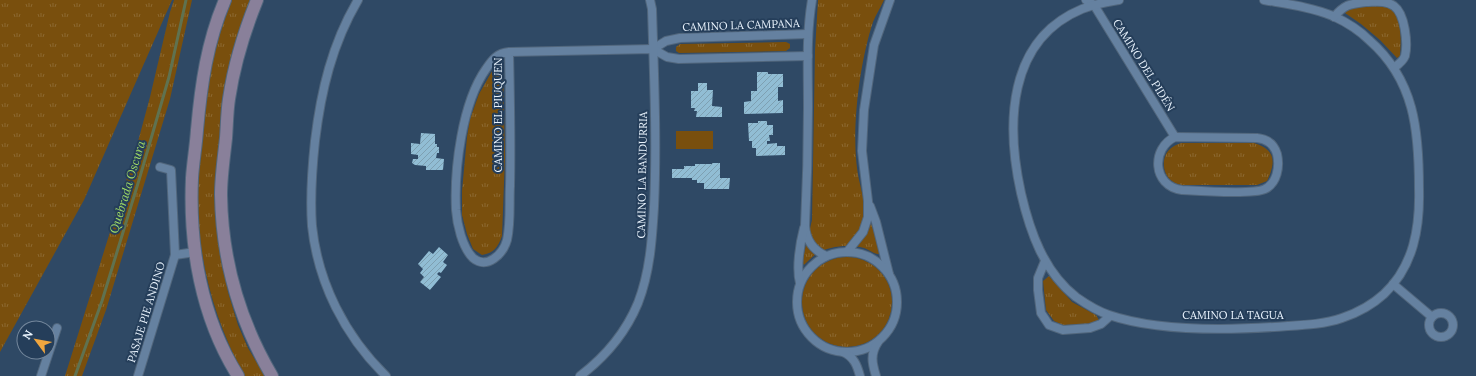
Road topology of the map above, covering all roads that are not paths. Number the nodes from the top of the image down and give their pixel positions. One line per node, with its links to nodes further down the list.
1 (225, 0): 21 (main road)
2 (258, 0): 37 (main road)
3 (358, 0): 38 (street)
4 (650, 0): 13 (street, CAMINO LA BANDURRIA)
5 (812, 0): 12 (street)
6 (890, 0): 19 (street)
7 (1086, 0): 10 (street)
8 (1119, 0): 10 (street, CAMINO LA TAGUA)
9 (1264, 0): 11 (street, CAMINO LA TAGUA)
10 (1094, 2): 17 (street, CAMINO DEL PIDÉN); 25 (street, CAMINO LA TAGUA)
11 (1334, 17): 16 (street, CAMINO LA TAGUA); 16 (street)
12 (808, 34): 13 (street, CAMINO LA CAMPANA); 15 (street)
13 (653, 49): 14 (street, CAMINO LA CAMPANA); 15 (street, CAMINO LA CAMPANA); 39 (street, CAMINO LA BANDURRIA)
14 (509, 52): 14 (street, CAMINO EL PIUQUEN)
15 (808, 56): 20 (street)
16 (1395, 67): 28 (street, CAMINO LA TAGUA)
17 (1175, 137): 17 (street)
18 (160, 167): 23 (street, PASAJE PIE ANDINO)
19 (868, 201): 22 (street); 26 (street)
20 (805, 226): 24 (street); 27 (street)
21 (195, 252): 23 (street, PASAJE PIE ANDINO); 36 (main road)
22 (847, 252): 24 (street); 26 (street)
23 (175, 255): 35 (street, PASAJE PIE ANDINO)
24 (826, 256): 27 (street)
25 (1045, 261): 29 (street, CAMINO LA TAGUA); 29 (street)
26 (890, 276): 32 (street)
27 (800, 283): 33 (street)
28 (1393, 284): 29 (street, CAMINO LA TAGUA); 30 (street)
29 (1110, 316)
30 (1432, 317)
31 (57, 328): 34 (street)
32 (880, 340): 33 (street); 41 (street)
33 (843, 352): 40 (street)
34 (41, 376)
35 (138, 376)
36 (238, 376)
37 (272, 376)
38 (386, 376)
39 (580, 376)
40 (860, 376)
41 (876, 376)

